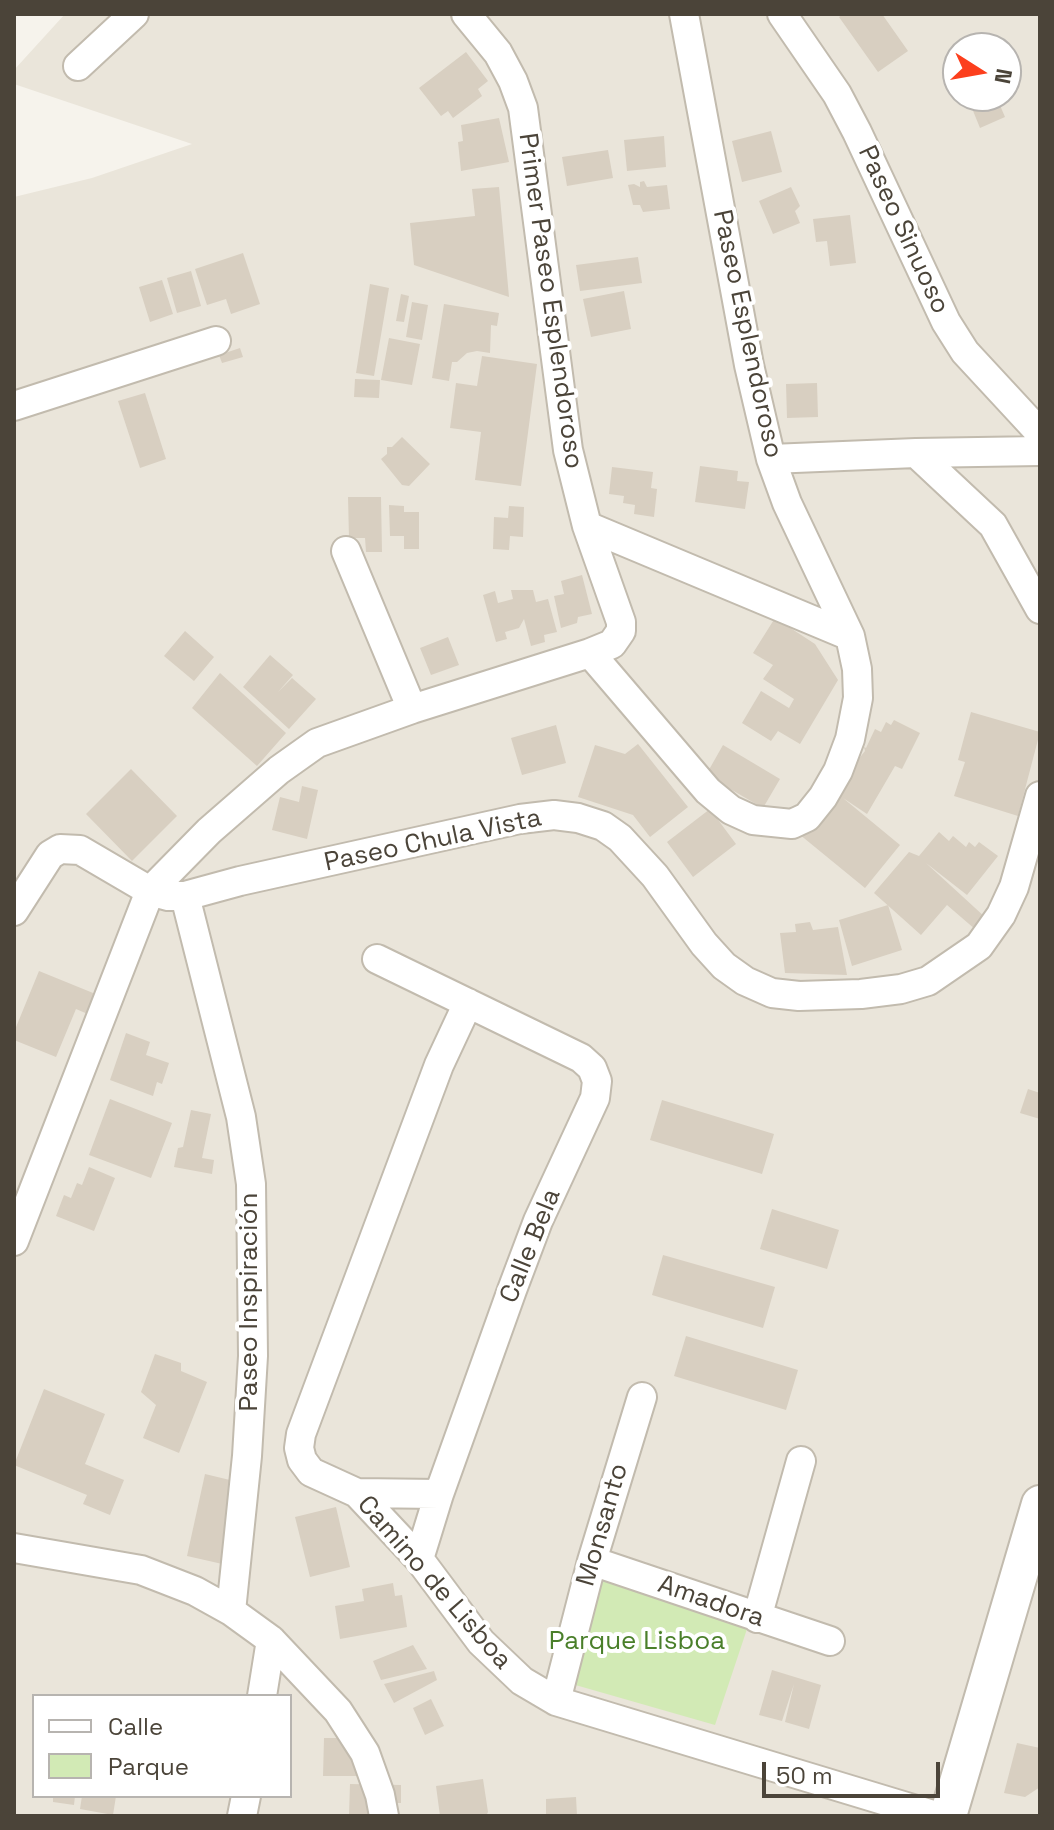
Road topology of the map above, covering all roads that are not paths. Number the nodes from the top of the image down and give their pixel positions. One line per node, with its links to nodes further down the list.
1 (134, 14): 5 (street)
2 (466, 14): 12 (street, Primer Paseo Esplendoroso)
3 (684, 14): 11 (street, Paseo Esplendoroso)
4 (782, 14): 8 (street, Paseo Sinuoso)
5 (78, 66)
6 (216, 341): 7 (street)
7 (14, 406)
8 (1040, 433)
9 (1040, 451): 10 (street)
10 (916, 453): 11 (street); 14 (street)
11 (771, 459): 15 (street, Paseo Esplendoroso)
12 (587, 526): 15 (street); 16 (street, Primer Paseo Esplendoroso)
13 (346, 551): 17 (street)
14 (1040, 609)
15 (850, 636): 16 (street, Paseo Esplendoroso)
16 (590, 653): 17 (street, Primer Paseo Esplendoroso)
17 (412, 709): 19 (street, Primer Paseo Esplendoroso)
18 (1040, 796): 19 (street, Paseo Chula Vista)
19 (167, 894): 20 (street); 23 (street, Primer Paseo Esplendoroso); 32 (street, Paseo Inspiración)
20 (14, 911)
21 (377, 959): 22 (street, Calle Bela)
22 (468, 1003): 26 (street, Camino de Lisboa); 27 (street, Calle Bela)
23 (14, 1241)
24 (642, 1397): 31 (street, Monsanto)
25 (801, 1461): 33 (street)
26 (357, 1493): 27 (street); 30 (street, Camino de Lisboa)
27 (439, 1494): 30 (street, Calle Bela)
28 (1040, 1504): 40 (street)
29 (14, 1548): 32 (street)
30 (419, 1559): 37 (street, Camino de Lisboa)
31 (592, 1561): 33 (street, Amadora); 37 (street, Monsanto)
32 (231, 1611): 34 (street)
33 (757, 1618): 35 (street, Amadora)
34 (271, 1640): 36 (street); 38 (street)
35 (830, 1641)
36 (262, 1694)
37 (556, 1701): 39 (street, Camino de Lisboa)
38 (384, 1816)
39 (936, 1816)
40 (948, 1816)

